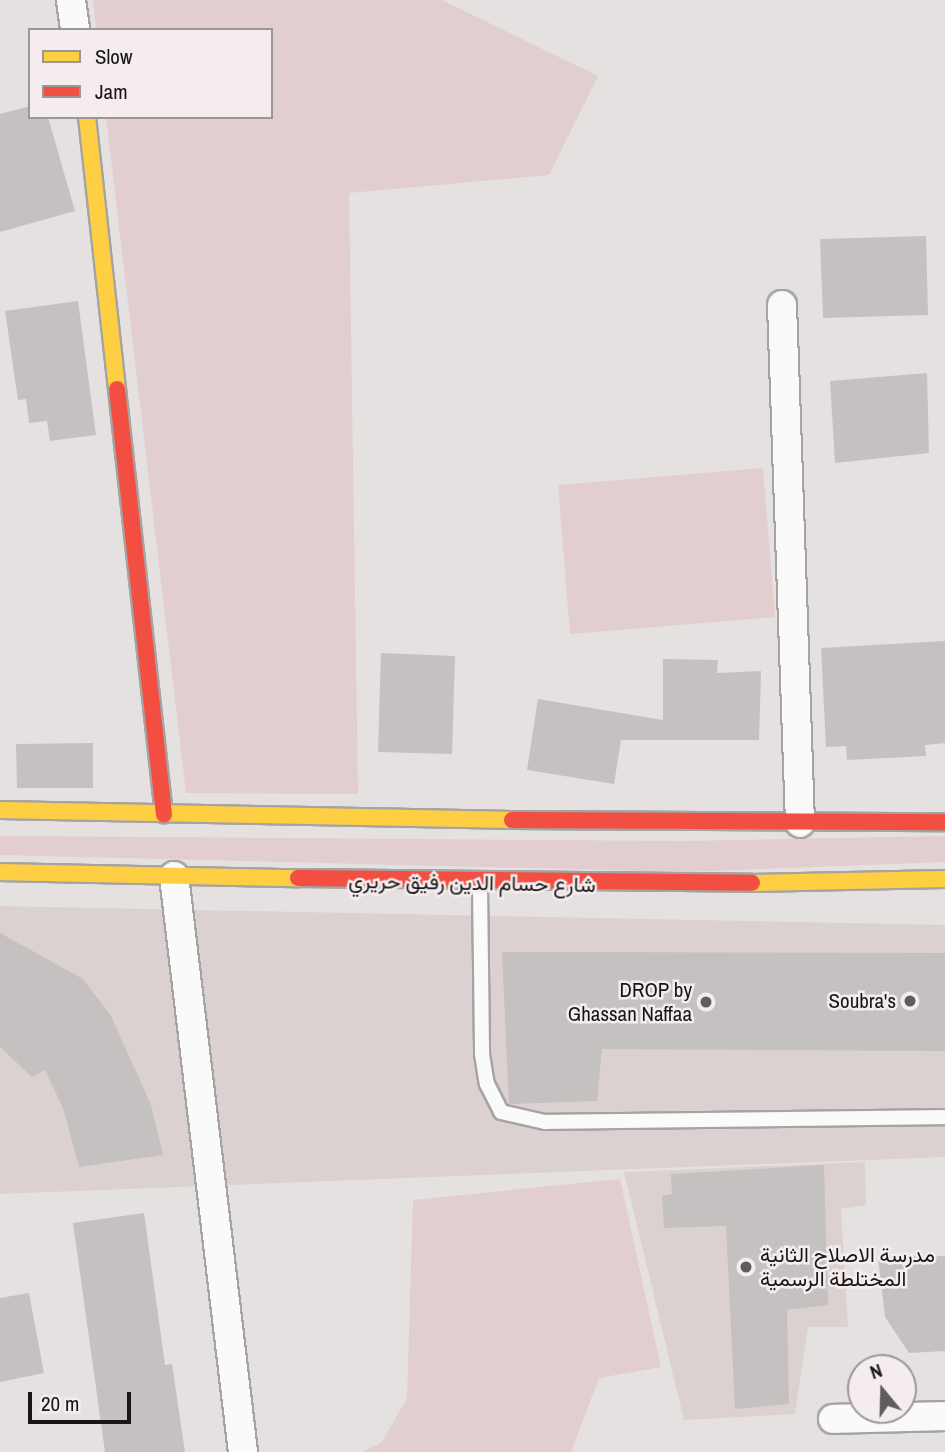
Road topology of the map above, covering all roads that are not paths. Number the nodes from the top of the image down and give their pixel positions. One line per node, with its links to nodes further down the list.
1 (71, 0): 2 (street)
2 (75, 28)
3 (87, 119): 6 (main road)
4 (782, 305): 8 (street)
5 (0, 810): 6 (main road)
6 (164, 814): 8 (main road)
7 (945, 822): 8 (main road)
8 (800, 823)
9 (0, 872): 10 (main road, شارع حسام الدين رفيق حريري)
10 (174, 876): 12 (main road, شارع حسام الدين رفيق حريري); 16 (street)
11 (945, 880): 12 (main road, شارع حسام الدين رفيق حريري)
12 (480, 884): 13 (lane)
13 (945, 1117)
14 (945, 1416): 15 (street)
15 (833, 1419)
16 (243, 1452)

